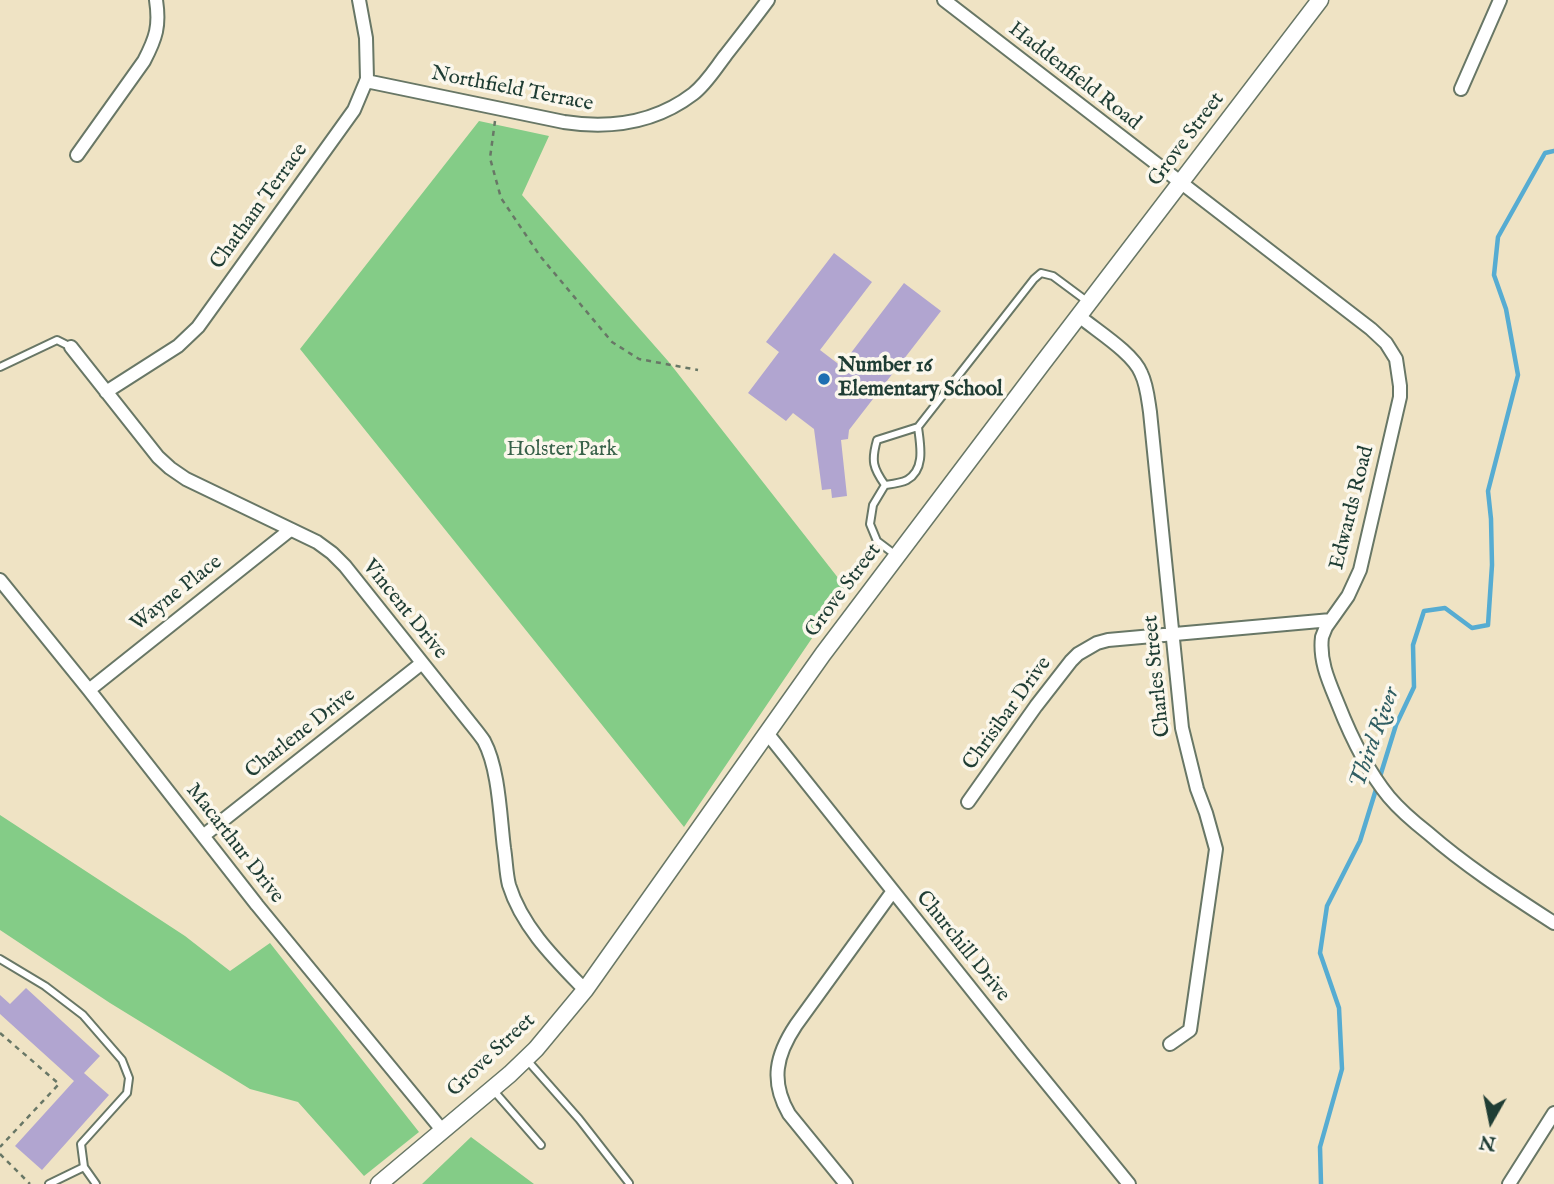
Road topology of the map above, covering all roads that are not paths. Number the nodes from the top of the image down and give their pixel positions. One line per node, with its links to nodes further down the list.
1 (156, 0): 9 (street)
2 (359, 0): 7 (street, Chatham Terrace)
3 (768, 0): 7 (street, Northfield Terrace)
4 (943, 0): 10 (street, Haddenfield Road)
5 (1320, 0): 10 (street, Grove Street)
6 (1500, 0): 8 (street)
7 (366, 81): 15 (street, Chatham Terrace)
8 (1461, 89)
9 (77, 155)
10 (1181, 183): 11 (street, Grove Street); 21 (street, Edwards Road)
11 (1090, 303): 12 (street, Grove Street); 16 (lane)
12 (1079, 316): 19 (street, Grove Street); 22 (street, Charles Street)
13 (71, 347): 14 (lane); 15 (street, Vincent Drive)
14 (0, 367)
15 (106, 392): 18 (street, Vincent Drive)
16 (918, 428): 17 (lane); 17 (lane)
17 (885, 485): 19 (lane)
18 (290, 530): 23 (street, Vincent Drive); 24 (street, Wayne Place)
19 (897, 556): 25 (street, Grove Street)
20 (0, 580): 24 (street, Macarthur Drive)
21 (1331, 620): 22 (street, Chrisibar Drive); 29 (street, Edwards Road)
22 (1173, 634): 26 (street, Chrisibar Drive); 32 (street, Charles Street)
23 (422, 663): 27 (street, Charlene Drive); 31 (street, Vincent Drive)
24 (89, 690): 27 (street, Macarthur Drive)
25 (766, 733): 28 (street, Churchill Drive); 31 (street, Grove Street)
26 (968, 802)
27 (203, 836): 36 (street, Macarthur Drive)
28 (893, 891): 43 (street); 44 (street, Churchill Drive)
29 (1554, 923)
30 (0, 960): 38 (lane)
31 (584, 990): 33 (street, Grove Street)
32 (1170, 1044)
33 (525, 1059): 34 (street, Grove Street); 39 (lane)
34 (492, 1089): 36 (street, Grove Street); 37 (lane)
35 (1554, 1114): 45 (street)
36 (442, 1130): 42 (street, Grove Street)
37 (541, 1145)
38 (84, 1167): 40 (lane); 41 (lane)
39 (629, 1183)
40 (49, 1184)
41 (96, 1184)
42 (380, 1184)
43 (846, 1184)
44 (1129, 1184)
45 (1509, 1184)

